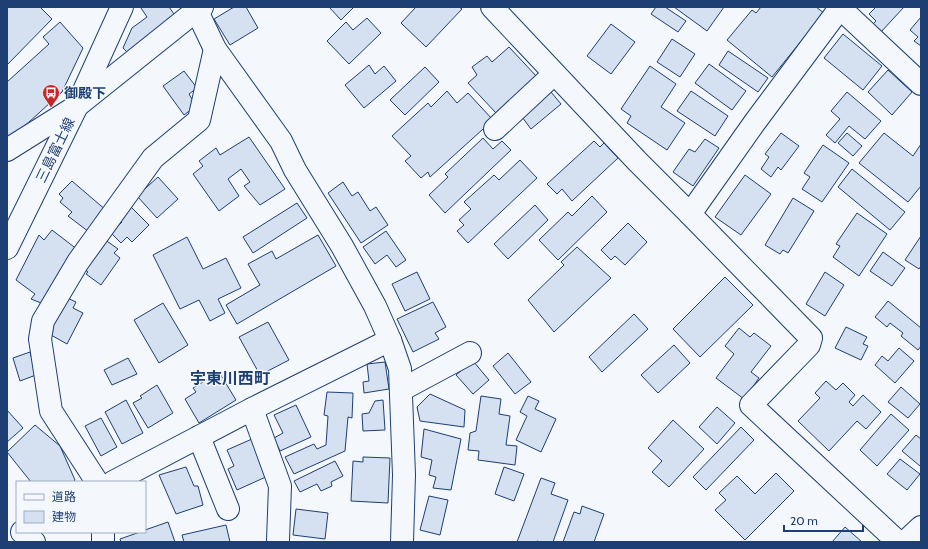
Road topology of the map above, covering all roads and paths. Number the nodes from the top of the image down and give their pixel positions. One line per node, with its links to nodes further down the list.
1 (122, 7): 8 (street, 三島富士線)
2 (492, 7): 6 (street)
3 (198, 8): 5 (street); 8 (street)
4 (840, 8): 7 (street); 11 (street)
5 (216, 49): 13 (street); 18 (street)
6 (554, 74): 9 (street); 11 (street)
7 (921, 84)
8 (77, 106): 10 (street); 12 (street, 三島富士線)
9 (495, 129)
10 (7, 150)
11 (690, 214): 27 (street)
12 (7, 248)
13 (390, 340): 15 (street); 16 (street)
14 (470, 353): 15 (street)
15 (401, 390): 26 (street)
16 (252, 410): 17 (street); 24 (street)
17 (199, 437): 19 (street); 20 (street)
18 (96, 481)
19 (115, 481)
20 (228, 509)
21 (7, 521): 22 (street)
22 (16, 527)
23 (23, 533): 25 (street)
24 (278, 540)
25 (34, 542)
26 (402, 542)
27 (898, 542)

